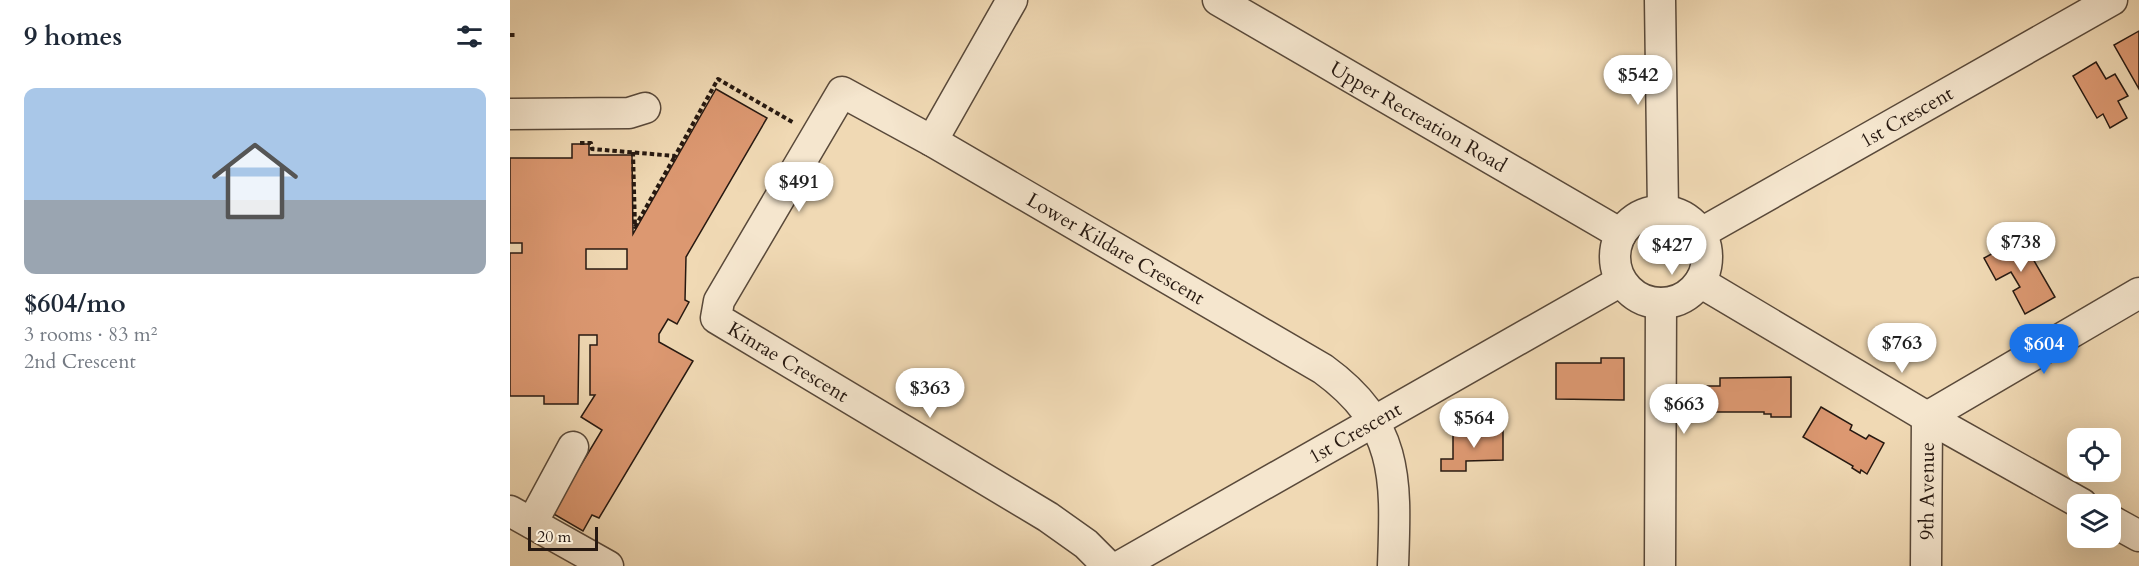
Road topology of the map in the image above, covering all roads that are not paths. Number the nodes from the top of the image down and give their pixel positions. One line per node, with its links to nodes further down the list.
1 (1012, 0): 8 (street)
2 (1218, 0): 11 (street, Upper Recreation Road)
3 (1660, 0): 9 (street)
4 (2112, 0): 10 (street, 1st Crescent)
5 (842, 92): 8 (street, Lower Kildare Crescent); 24 (street, Kinrae Crescent)
6 (645, 108): 7 (street)
7 (510, 114)
8 (932, 141): 17 (street, Lower Kildare Crescent)
9 (1663, 211): 10 (street); 11 (street)
10 (1701, 233): 13 (street)
11 (1621, 234): 12 (street)
12 (1621, 281): 15 (street); 17 (street, 1st Crescent)
13 (1700, 282): 15 (street); 16 (street)
14 (2139, 293): 16 (street)
15 (1661, 303): 27 (street)
16 (1927, 417): 19 (street); 28 (street, 9th Avenue)
17 (1375, 422): 25 (street, 1st Crescent); 26 (street, Lower Kildare Crescent)
18 (573, 447): 20 (street)
19 (2067, 496)
20 (521, 517): 23 (street)
21 (2121, 526): 22 (street)
22 (2139, 536)
23 (608, 566)
24 (1108, 566)
25 (1120, 566)
26 (1393, 566)
27 (1660, 566)
28 (1926, 566)

